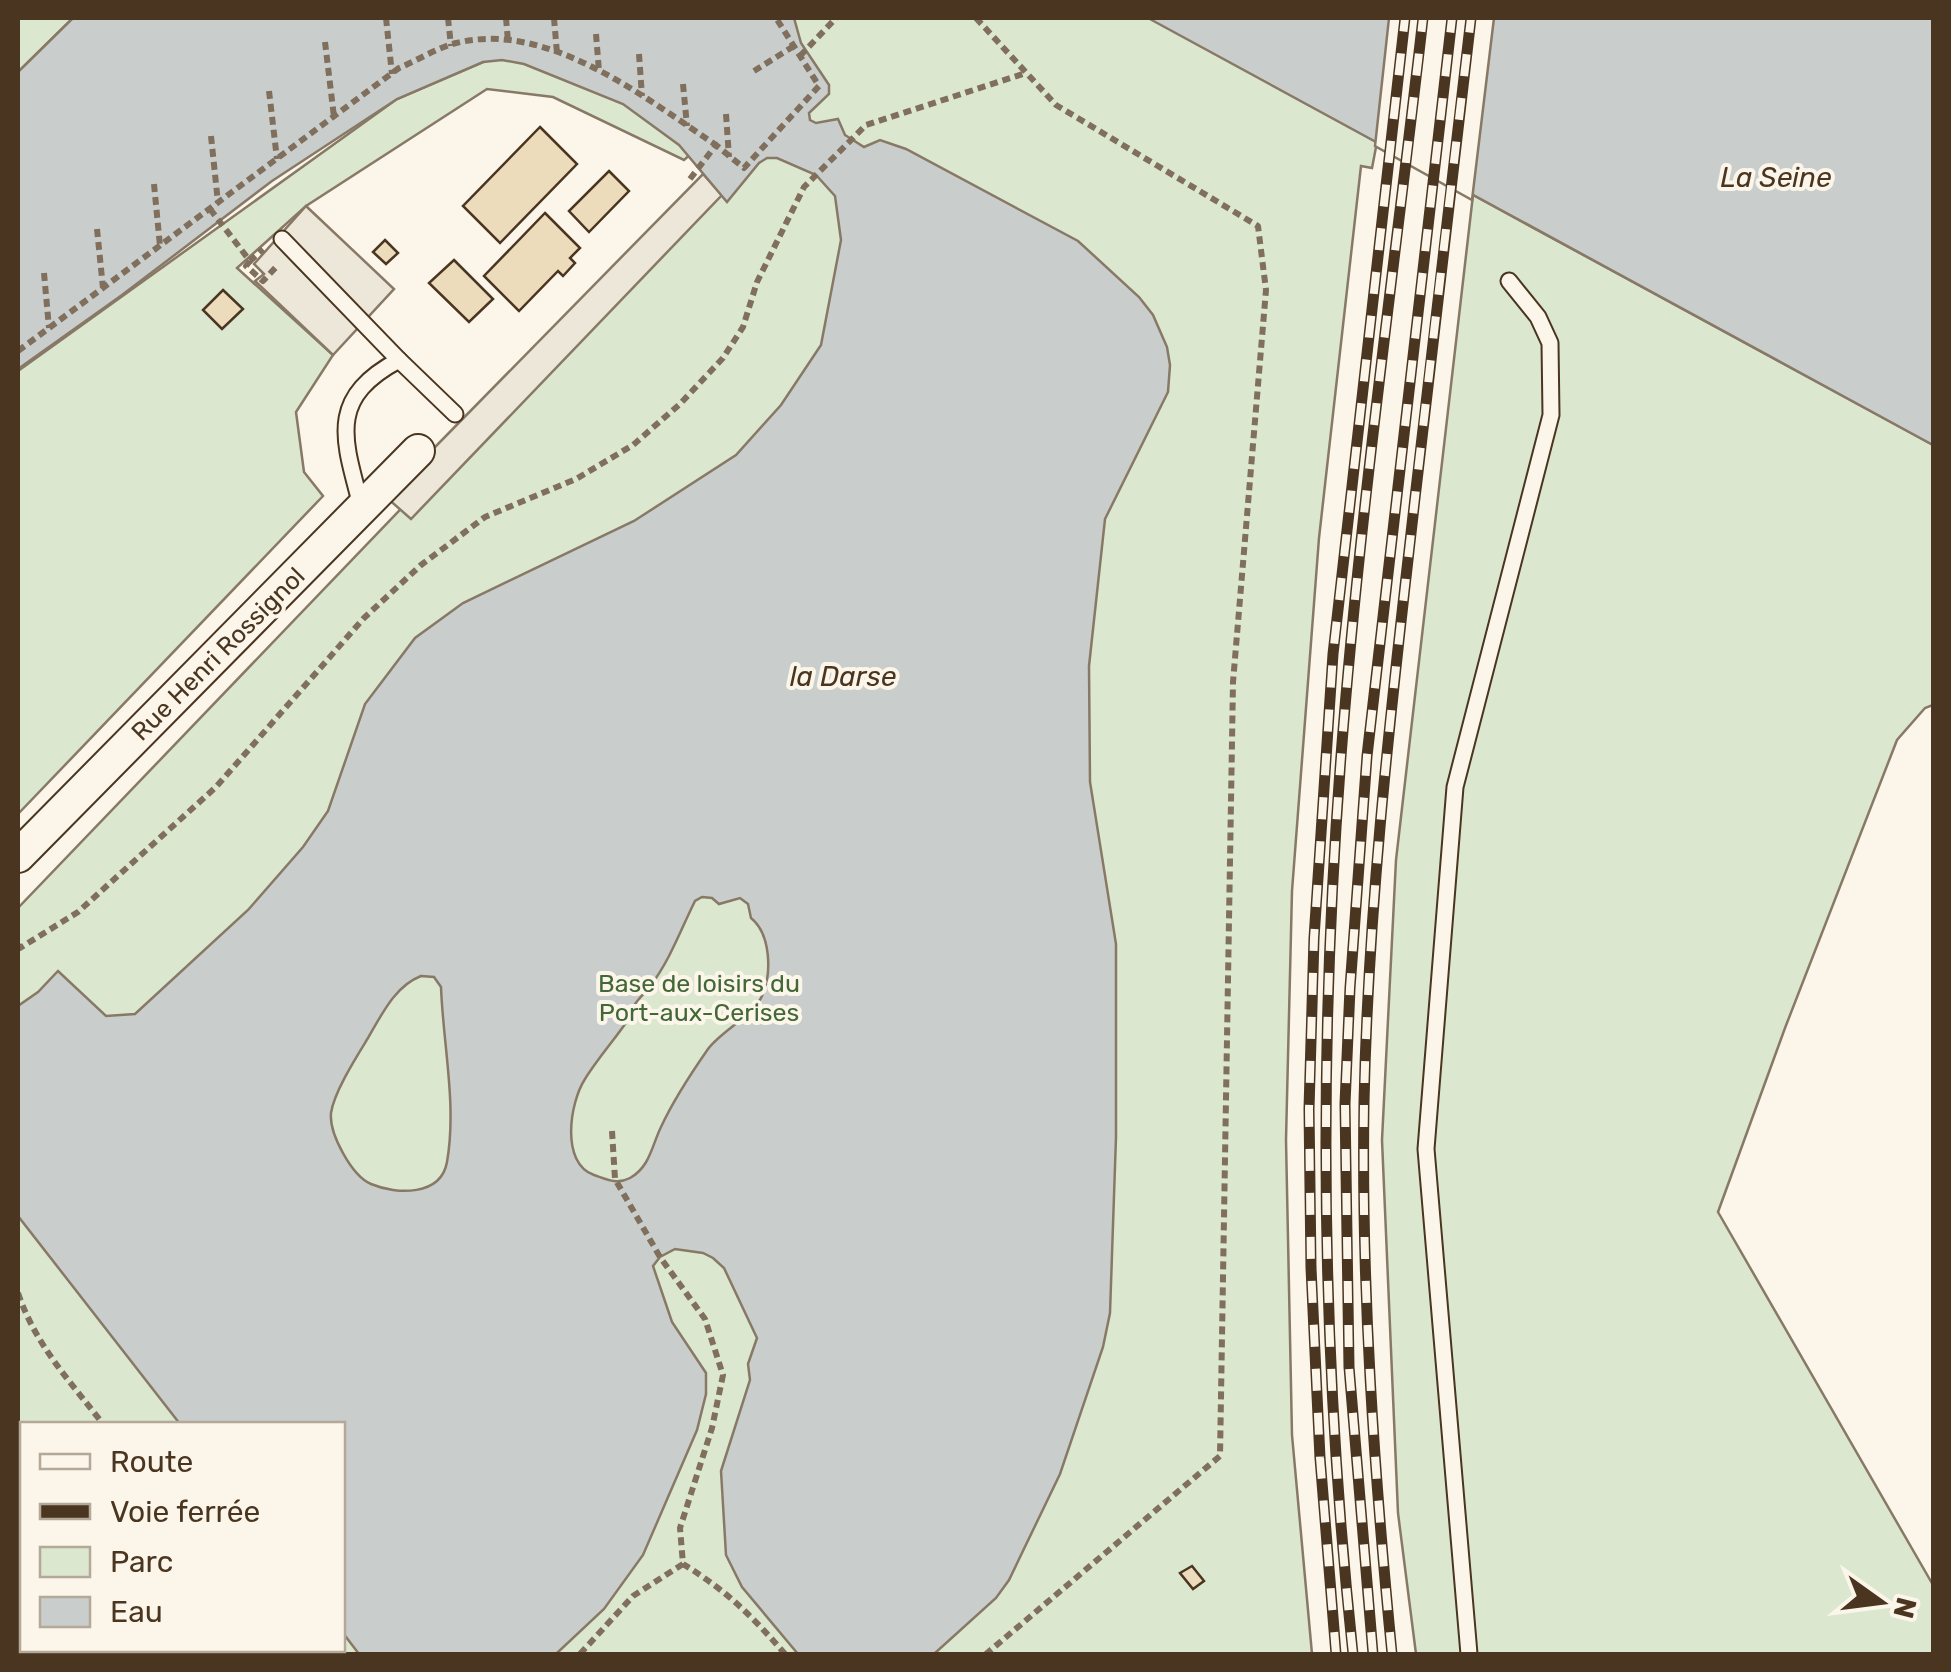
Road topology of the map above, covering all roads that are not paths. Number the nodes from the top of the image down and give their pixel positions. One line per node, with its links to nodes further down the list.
1 (282, 238): 3 (lane)
2 (1509, 281): 8 (lane)
3 (400, 360): 4 (lane); 6 (lane)
4 (455, 414)
5 (418, 452): 6 (street, Rue Henri Rossignol)
6 (362, 508): 7 (street, Rue Henri Rossignol)
7 (18, 856)
8 (1469, 1654)

